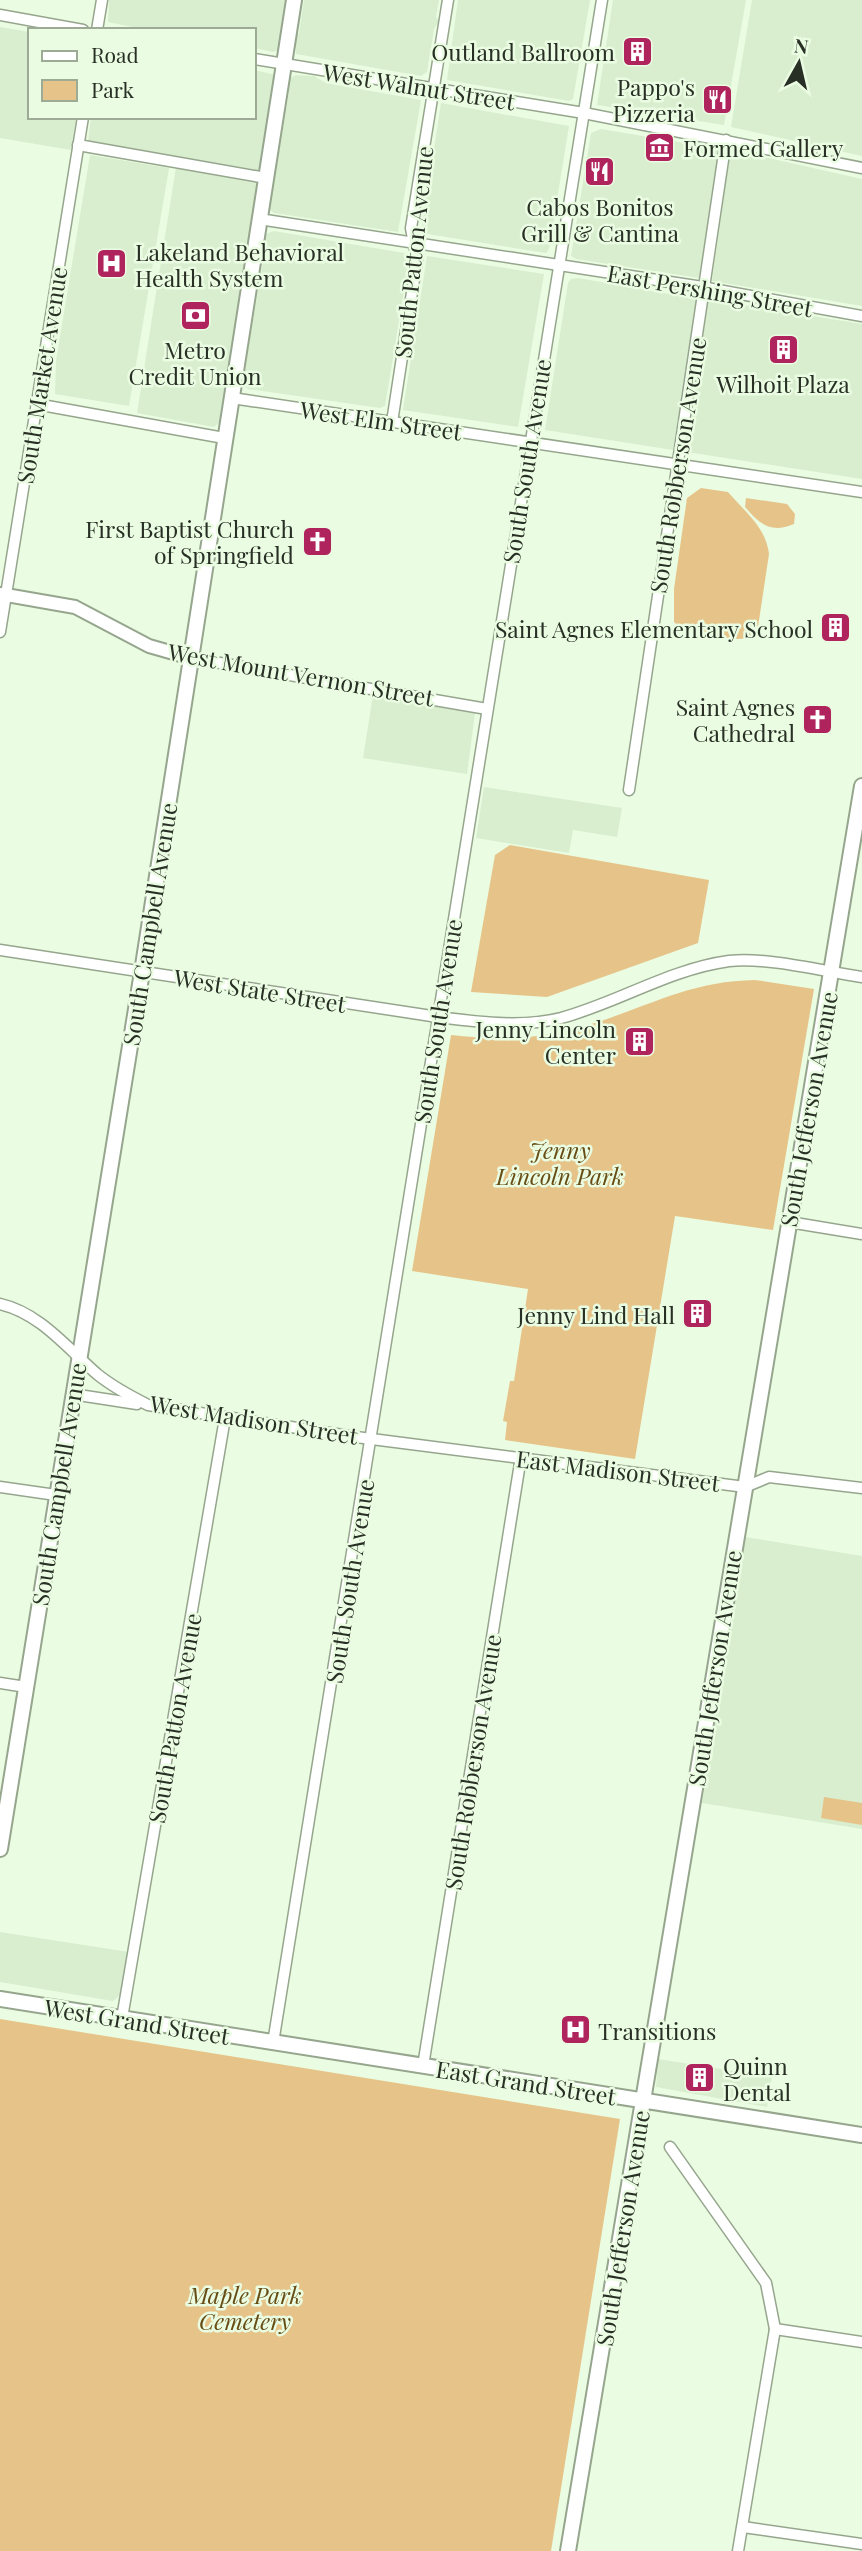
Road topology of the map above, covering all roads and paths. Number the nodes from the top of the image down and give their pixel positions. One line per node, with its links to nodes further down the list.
1 (102, 0): 7 (street)
2 (295, 0): 9 (main road, South Campbell Avenue)
3 (448, 0): 10 (street, South Patton Avenue)
4 (602, 0): 11 (street, South South Avenue)
5 (0, 15): 6 (street)
6 (72, 28)
7 (97, 28)
8 (256, 59): 9 (street, West Walnut Street)
9 (284, 64): 10 (street, West Walnut Street); 16 (main road, South Campbell Avenue)
10 (433, 89): 11 (street, West Walnut Street); 18 (street, South Patton Avenue)
11 (584, 113): 13 (street, West Walnut Street); 19 (street, South South Avenue)
12 (83, 119): 14 (street, South Market Avenue)
13 (726, 140): 15 (street, West Walnut Street); 20 (street, South Robberson Avenue)
14 (78, 145): 16 (street); 23 (street, South Market Avenue)
15 (862, 168)
16 (266, 178): 17 (main road, South Campbell Avenue)
17 (260, 219): 18 (street, East Pershing Street); 22 (main road, South Campbell Avenue)
18 (414, 243): 19 (street, East Pershing Street); 24 (street, South Patton Avenue)
19 (557, 265): 20 (street, East Pershing Street); 26 (street, South South Avenue)
20 (704, 288): 21 (street, East Pershing Street); 27 (street, South Robberson Avenue)
21 (862, 316)
22 (232, 398): 24 (street, West Elm Street); 25 (main road, South Campbell Avenue)
23 (36, 404): 25 (street); 29 (street, South Market Avenue)
24 (392, 422): 26 (street, West Elm Street)
25 (224, 438): 31 (main road, South Campbell Avenue)
26 (530, 442): 27 (street, West Elm Street); 32 (street, South South Avenue)
27 (678, 465): 28 (street, West Elm Street); 34 (street, South Robberson Avenue)
28 (862, 492)
29 (3, 594): 30 (street, South Market Avenue); 31 (street, West Mount Vernon Street)
30 (0, 632)
31 (191, 658): 32 (street, West Mount Vernon Street); 36 (main road, South Campbell Avenue)
32 (487, 709): 39 (street, South South Avenue)
33 (862, 786): 37 (main road, South Jefferson Avenue)
34 (629, 790)
35 (0, 950): 36 (street, West State Street)
36 (142, 972): 39 (street, West State Street); 43 (main road, South Campbell Avenue)
37 (832, 972): 38 (street, West State Street); 39 (street, West State Street); 40 (main road, South Jefferson Avenue)
38 (862, 977)
39 (438, 1017): 47 (street, South South Avenue)
40 (789, 1222): 41 (street); 49 (main road, South Jefferson Avenue)
41 (862, 1234)
42 (0, 1304): 43 (street, West Madison Street)
43 (78, 1355): 44 (main road, South Campbell Avenue); 45 (street, West Madison Street)
44 (72, 1394): 45 (street); 52 (main road, South Campbell Avenue)
45 (148, 1405): 46 (street, West Madison Street)
46 (225, 1418): 47 (street, West Madison Street); 57 (street, South Patton Avenue)
47 (372, 1438): 48 (street, East Madison Street); 58 (street, South South Avenue)
48 (521, 1457): 49 (street, East Madison Street); 59 (street, South Robberson Avenue)
49 (745, 1486): 51 (street, East Madison Street); 60 (main road, South Jefferson Avenue)
50 (0, 1487): 52 (street)
51 (862, 1489)
52 (56, 1495): 54 (main road, South Campbell Avenue)
53 (0, 1683): 54 (street)
54 (26, 1687): 55 (main road, South Campbell Avenue)
55 (0, 1849)
56 (0, 1999): 57 (main road, West Grand Street)
57 (122, 2018): 58 (main road, West Grand Street)
58 (273, 2043): 59 (main road, East Grand Street)
59 (423, 2066): 60 (main road, East Grand Street)
60 (643, 2101): 61 (main road, East Grand Street); 67 (main road, South Jefferson Avenue)
61 (862, 2135)
62 (670, 2147): 63 (street)
63 (775, 2329): 64 (street); 65 (street)
64 (862, 2342)
65 (743, 2526): 66 (street); 68 (street)
66 (862, 2544)
67 (568, 2551)
68 (738, 2551)

